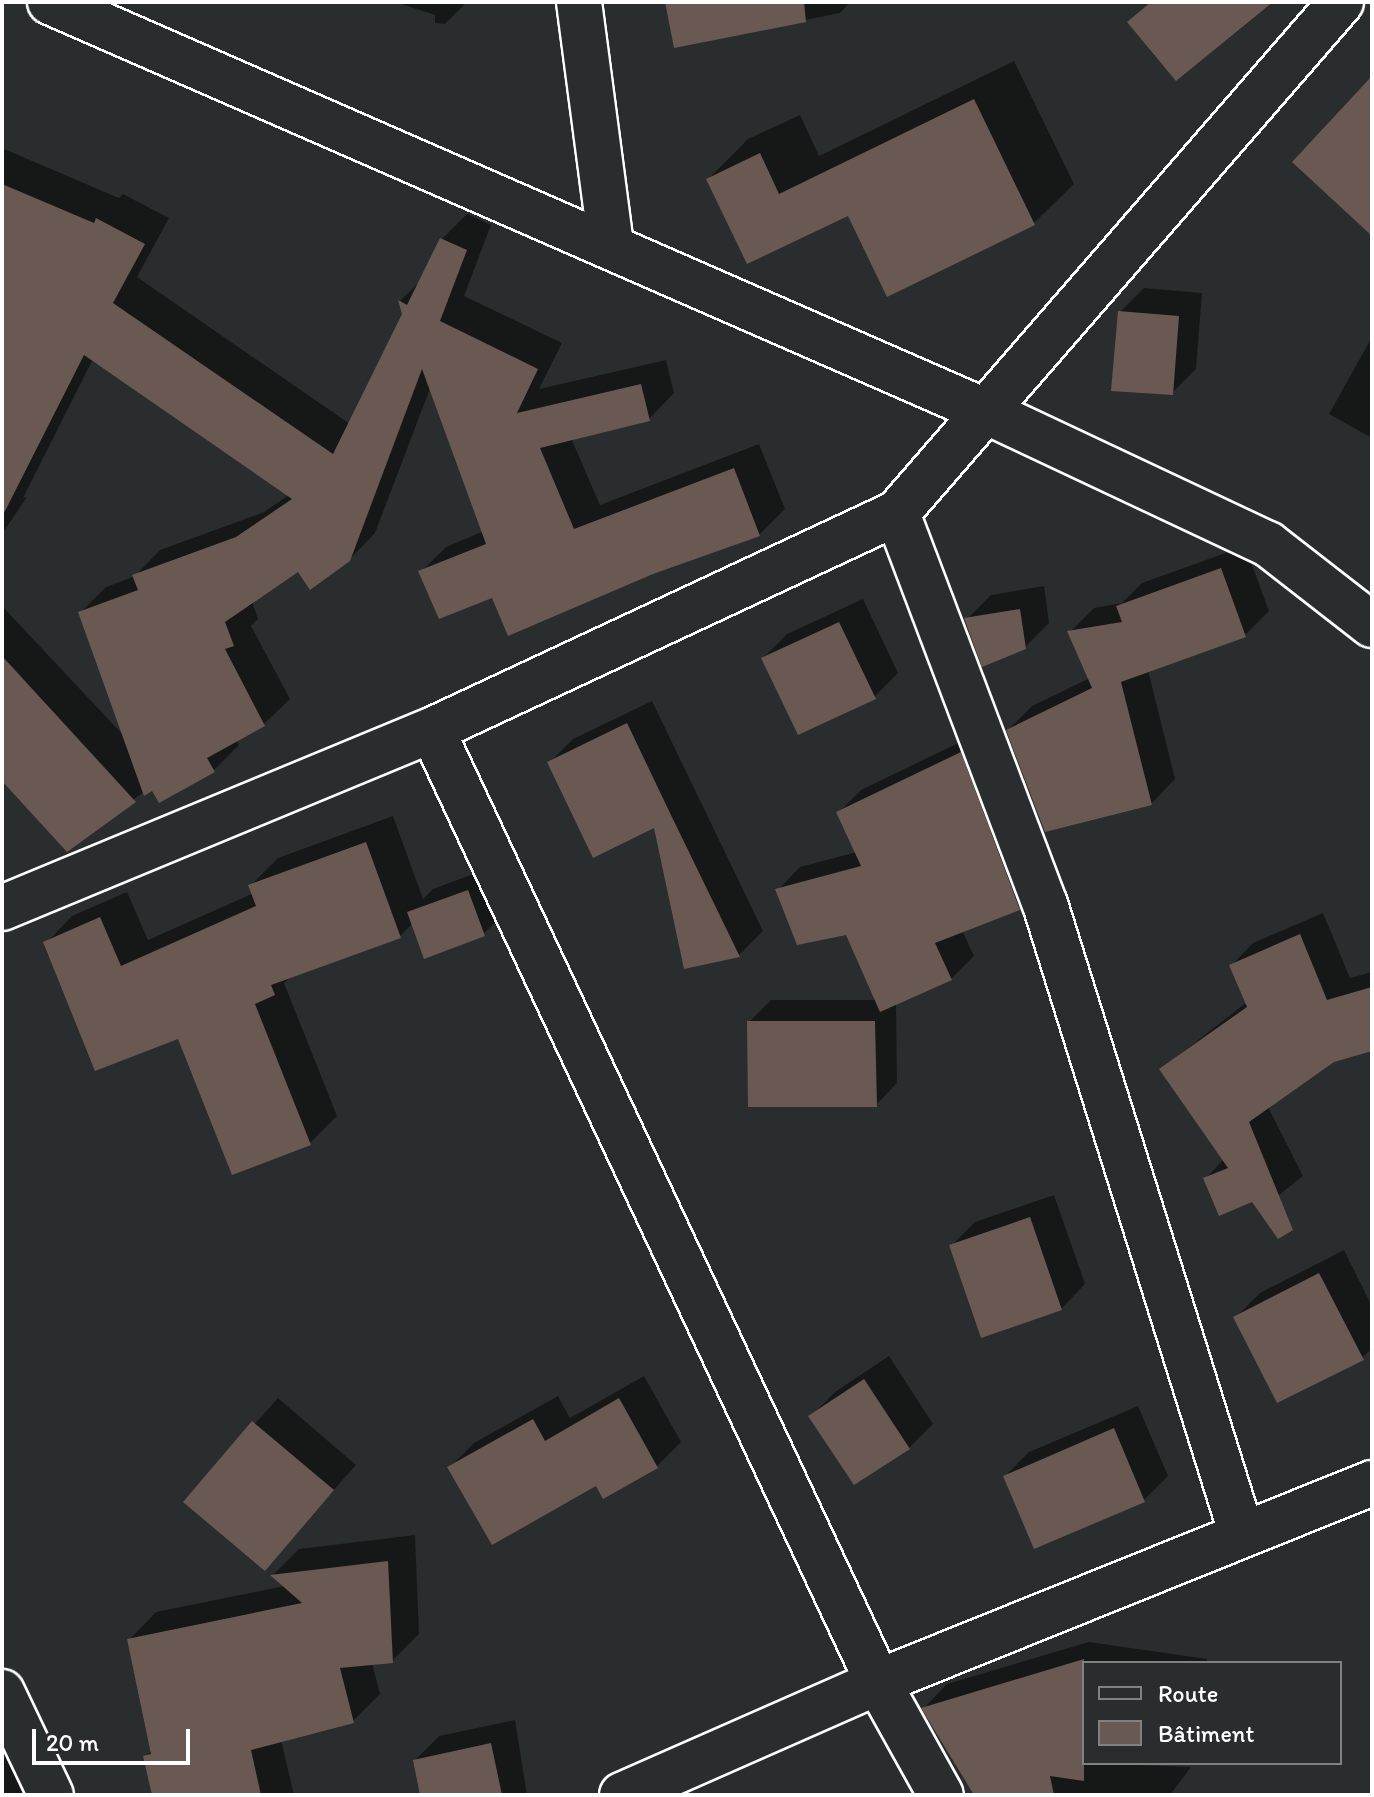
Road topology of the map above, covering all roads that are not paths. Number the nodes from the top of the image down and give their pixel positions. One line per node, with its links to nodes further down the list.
1 (50, 2): 4 (street)
2 (579, 2): 4 (street)
3 (1341, 2): 5 (street)
4 (611, 246): 5 (street)
5 (985, 411): 6 (street); 7 (street)
6 (897, 513): 8 (street); 11 (street)
7 (1372, 625)
8 (432, 730): 9 (street); 12 (street)
9 (2, 908)
10 (1372, 1483): 11 (street)
11 (1242, 1535): 12 (street)
12 (878, 1682): 15 (street); 16 (street)
13 (2, 1692): 14 (street)
14 (51, 1795)
15 (622, 1795)
16 (941, 1795)

